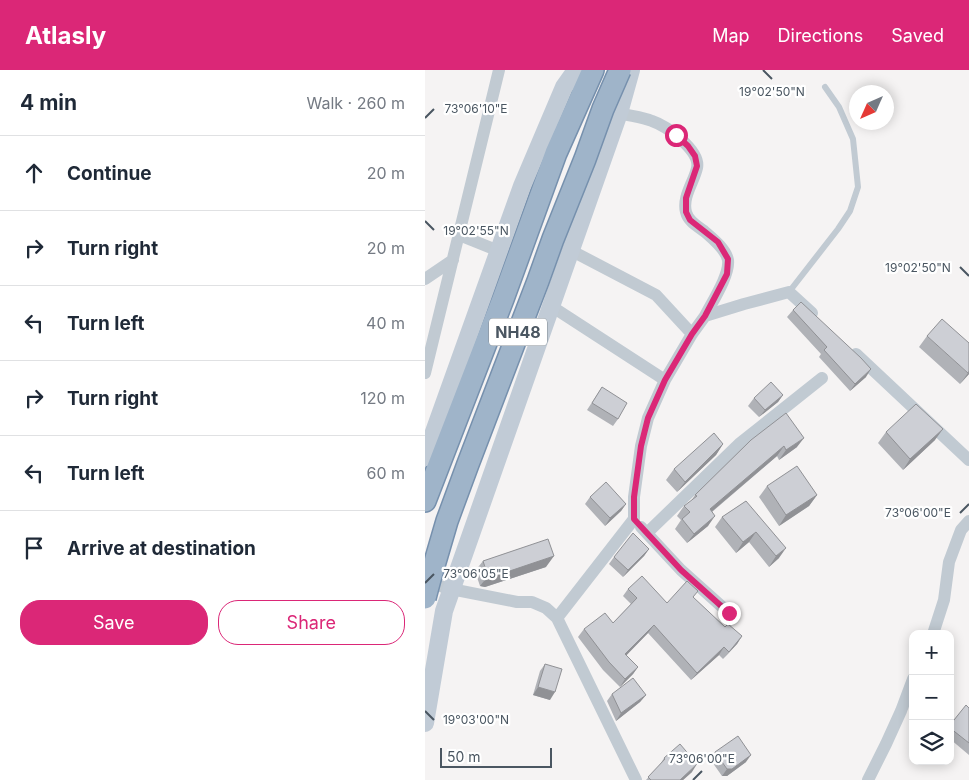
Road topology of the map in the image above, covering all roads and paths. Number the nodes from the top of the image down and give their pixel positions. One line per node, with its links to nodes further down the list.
1 (499, 70): 8 (street)
2 (576, 70): 10 (main road)
3 (593, 70): 24 (highway, NH48)
4 (620, 70): 30 (highway, NH48, bridge)
5 (631, 70): 7 (main road)
6 (825, 87): 13 (lane)
7 (619, 113): 9 (main road); 15 (street)
8 (459, 235): 10 (street); 11 (street)
9 (570, 250): 14 (main road); 17 (street)
10 (499, 251): 22 (main road)
11 (453, 260): 12 (street); 19 (street)
12 (425, 279)
13 (789, 292): 15 (street); 16 (street)
14 (551, 306): 21 (street); 29 (main road)
15 (705, 316): 17 (street)
16 (818, 319)
17 (692, 334): 21 (street)
18 (847, 346): 23 (street)
19 (425, 373)
20 (822, 378): 27 (street)
21 (665, 380): 25 (street)
22 (425, 458)
23 (969, 460)
24 (425, 500)
25 (634, 519): 27 (street); 32 (street)
26 (969, 521): 33 (street)
27 (647, 533): 31 (street)
28 (425, 582): 29 (street)
29 (451, 589): 32 (street); 35 (main road)
30 (425, 598)
31 (729, 613)
32 (557, 618): 36 (street)
33 (934, 630)
34 (909, 688): 37 (street)
35 (425, 723)
36 (635, 780)
37 (868, 780)

